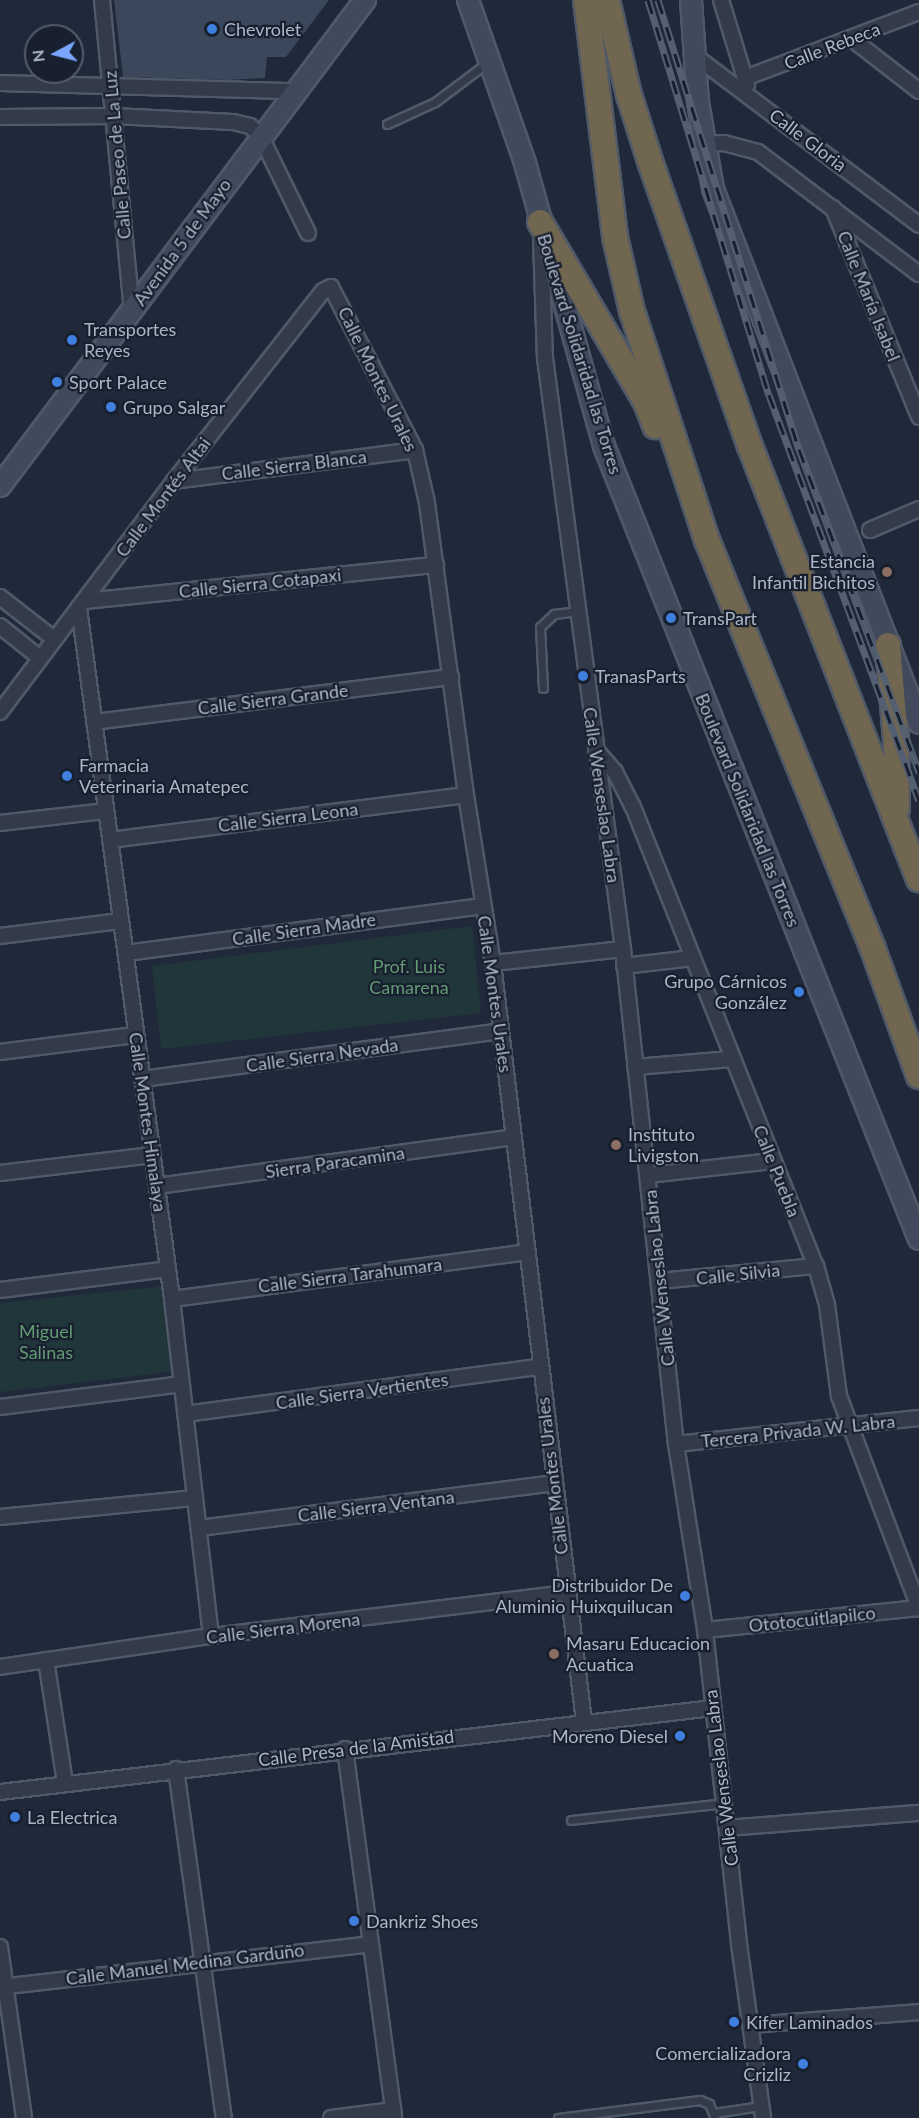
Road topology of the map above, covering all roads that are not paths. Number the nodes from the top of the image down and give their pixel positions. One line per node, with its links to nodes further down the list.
1 (102, 0): 14 (street, Calle Paseo de La Luz)
2 (365, 0): 15 (main road, Avenida 5 de Mayo)
3 (586, 0): 36 (highway)
4 (607, 0): 53 (highway)
5 (691, 0): 10 (main road)
6 (721, 0): 12 (street)
7 (468, 4): 11 (main road, Boulevard Solidaridad las Torres)
8 (919, 12): 9 (street, Calle Rebeca)
9 (852, 39): 12 (street, Calle Rebeca); 16 (street)
10 (695, 56): 17 (street, Calle Gloria); 22 (main road)
11 (490, 60): 20 (lane); 24 (main road, Boulevard Solidaridad las Torres)
12 (745, 78): 17 (street)
13 (0, 83): 14 (street)
14 (111, 88): 15 (street); 18 (street, Calle Paseo de La Luz)
15 (295, 91): 21 (main road, Avenida 5 de Mayo)
16 (919, 91)
17 (750, 96): 25 (street, Calle Gloria)
18 (114, 116): 19 (street); 21 (street); 29 (street, Calle Paseo de La Luz)
19 (0, 117)
20 (387, 124)
21 (260, 135): 26 (street); 29 (main road, Avenida 5 de Mayo)
22 (703, 144): 23 (street); 43 (main road)
23 (833, 208): 27 (street); 30 (street, Calle María Isabel)
24 (540, 222): 36 (highway); 40 (street, Calle Wenseslao Labra); 78 (main road, Boulevard Solidaridad las Torres)
25 (919, 225)
26 (308, 232)
27 (919, 274)
28 (331, 287): 31 (street, Calle Montes Urales); 32 (street, Calle Montés Altai)
29 (132, 311): 33 (main road, Avenida 5 de Mayo)
30 (919, 417)
31 (415, 450): 32 (street, Calle Sierra Blanca); 37 (street, Calle Montes Urales)
32 (174, 481): 39 (street, Calle Montés Altai)
33 (0, 486)
34 (919, 509): 35 (street)
35 (870, 530)
36 (707, 540): 70 (highway)
37 (436, 565): 39 (street, Calle Sierra Cotapaxi); 45 (street, Calle Montes Urales)
38 (0, 597): 42 (street)
39 (82, 605): 42 (street, Calle Montés Altai); 48 (street, Calle Montes Himalaya)
40 (577, 611): 46 (lane); 50 (street, Calle Wenseslao Labra)
41 (0, 626): 44 (street)
42 (54, 639): 44 (street, Calle Montés Altai)
43 (888, 645): 49 (main road); 53 (highway)
44 (40, 658): 47 (street, Calle Montés Altai)
45 (451, 677): 48 (street, Calle Sierra Grande); 51 (street, Calle Montes Urales)
46 (543, 688)
47 (0, 712)
48 (94, 722): 52 (street, Calle Montes Himalaya)
49 (919, 723)
50 (595, 749): 60 (street, Calle Wenseslao Labra); 62 (street, Calle Puebla)
51 (466, 795): 55 (street, Calle Sierra Leona); 57 (street, Calle Montes Urales)
52 (106, 811): 54 (street); 55 (street, Calle Montes Himalaya)
53 (897, 823): 56 (highway)
54 (0, 824)
55 (110, 840): 58 (street, Calle Montes Himalaya)
56 (919, 879)
57 (483, 906): 61 (street, Calle Sierra Madre); 63 (street, Calle Montes Urales)
58 (122, 921): 59 (street); 61 (street, Calle Montes Himalaya)
59 (0, 936)
60 (623, 948): 63 (street); 64 (street, Calle Wenseslao Labra)
61 (126, 953): 66 (street, Calle Montes Himalaya)
62 (693, 958): 64 (street); 68 (street, Calle Puebla)
63 (493, 963): 65 (street, Calle Montes Urales)
64 (624, 966): 69 (street, Calle Wenseslao Labra)
65 (501, 1031): 71 (street, Calle Sierra Nevada); 72 (street, Calle Montes Urales)
66 (135, 1035): 67 (street); 71 (street, Calle Montes Himalaya)
67 (0, 1052)
68 (732, 1059): 69 (street); 74 (street, Calle Puebla)
69 (635, 1067): 76 (street, Calle Wenseslao Labra)
70 (919, 1076)
71 (142, 1079): 73 (street, Calle Montes Himalaya)
72 (513, 1137): 77 (street, Sierra Paracamina); 79 (street, Calle Montes Urales)
73 (153, 1155): 75 (street); 77 (street, Calle Montes Himalaya)
74 (772, 1161): 76 (street); 80 (street, Calle Puebla)
75 (0, 1173)
76 (648, 1175): 82 (street, Calle Wenseslao Labra)
77 (157, 1186): 81 (street, Calle Montes Himalaya)
78 (919, 1239)
79 (527, 1252): 84 (street, Calle Sierra Tarahumara); 85 (street, Calle Montes Urales)
80 (816, 1266): 82 (street, Calle Silvia); 90 (street, Calle Puebla)
81 (168, 1269): 83 (street); 84 (street, Calle Montes Himalaya)
82 (659, 1281): 91 (street, Calle Wenseslao Labra)
83 (0, 1290)
84 (172, 1299): 86 (street, Calle Montes Himalaya)
85 (539, 1367): 88 (street, Calle Sierra Vertientes); 92 (street, Calle Montes Urales)
86 (181, 1384): 87 (street); 88 (street, Calle Montes Himalaya)
87 (0, 1407)
88 (185, 1414): 93 (street, Calle Montes Himalaya)
89 (919, 1418): 90 (street, Tercera Privada W. Labra)
90 (851, 1427): 91 (street, Tercera Privada W. Labra); 97 (street, Calle Puebla)
91 (676, 1444): 98 (street, Calle Wenseslao Labra)
92 (553, 1483): 95 (street, Calle Sierra Ventana); 96 (street, Calle Montes Urales)
93 (195, 1498): 94 (street); 95 (street, Calle Montes Himalaya)
94 (0, 1517)
95 (199, 1528): 99 (street, Calle Montes Himalaya)
96 (566, 1593): 99 (street, Calle Sierra Morena); 103 (street, Calle Montes Urales)
97 (919, 1608): 98 (street, Ototocuitlapilco)
98 (705, 1630): 102 (street, Calle Wenseslao Labra)
99 (211, 1636): 100 (street, Calle Sierra Morena)
100 (46, 1660): 101 (street, Calle Sierra Morena); 106 (street)
101 (0, 1667)
102 (713, 1708): 103 (street, Calle Presa de la Amistad); 108 (street, Calle Wenseslao Labra)
103 (584, 1722): 104 (street, Calle Presa de la Amistad)
104 (345, 1749): 105 (street, Calle Presa de la Amistad); 112 (street)
105 (176, 1769): 106 (street, Calle Presa de la Amistad); 114 (street)
106 (64, 1784): 107 (street, Calle Presa de la Amistad)
107 (0, 1792)
108 (724, 1803): 110 (lane); 111 (street, Calle Wenseslao Labra)
109 (919, 1813): 111 (street)
110 (571, 1820)
111 (727, 1828): 117 (street, Calle Wenseslao Labra)
112 (370, 1944): 114 (street, Calle Manuel Medina Garduño); 119 (street)
113 (0, 1947): 115 (street)
114 (203, 1961): 115 (street, Calle Manuel Medina Garduño); 122 (street)
115 (3, 1986): 121 (street)
116 (919, 2012): 117 (street)
117 (751, 2025): 118 (street, Calle Wenseslao Labra)
118 (762, 2112): 120 (lane)
119 (393, 2114): 123 (street)
120 (714, 2116): 124 (lane)
121 (24, 2118)
122 (224, 2118)
123 (331, 2118)
124 (558, 2118)

